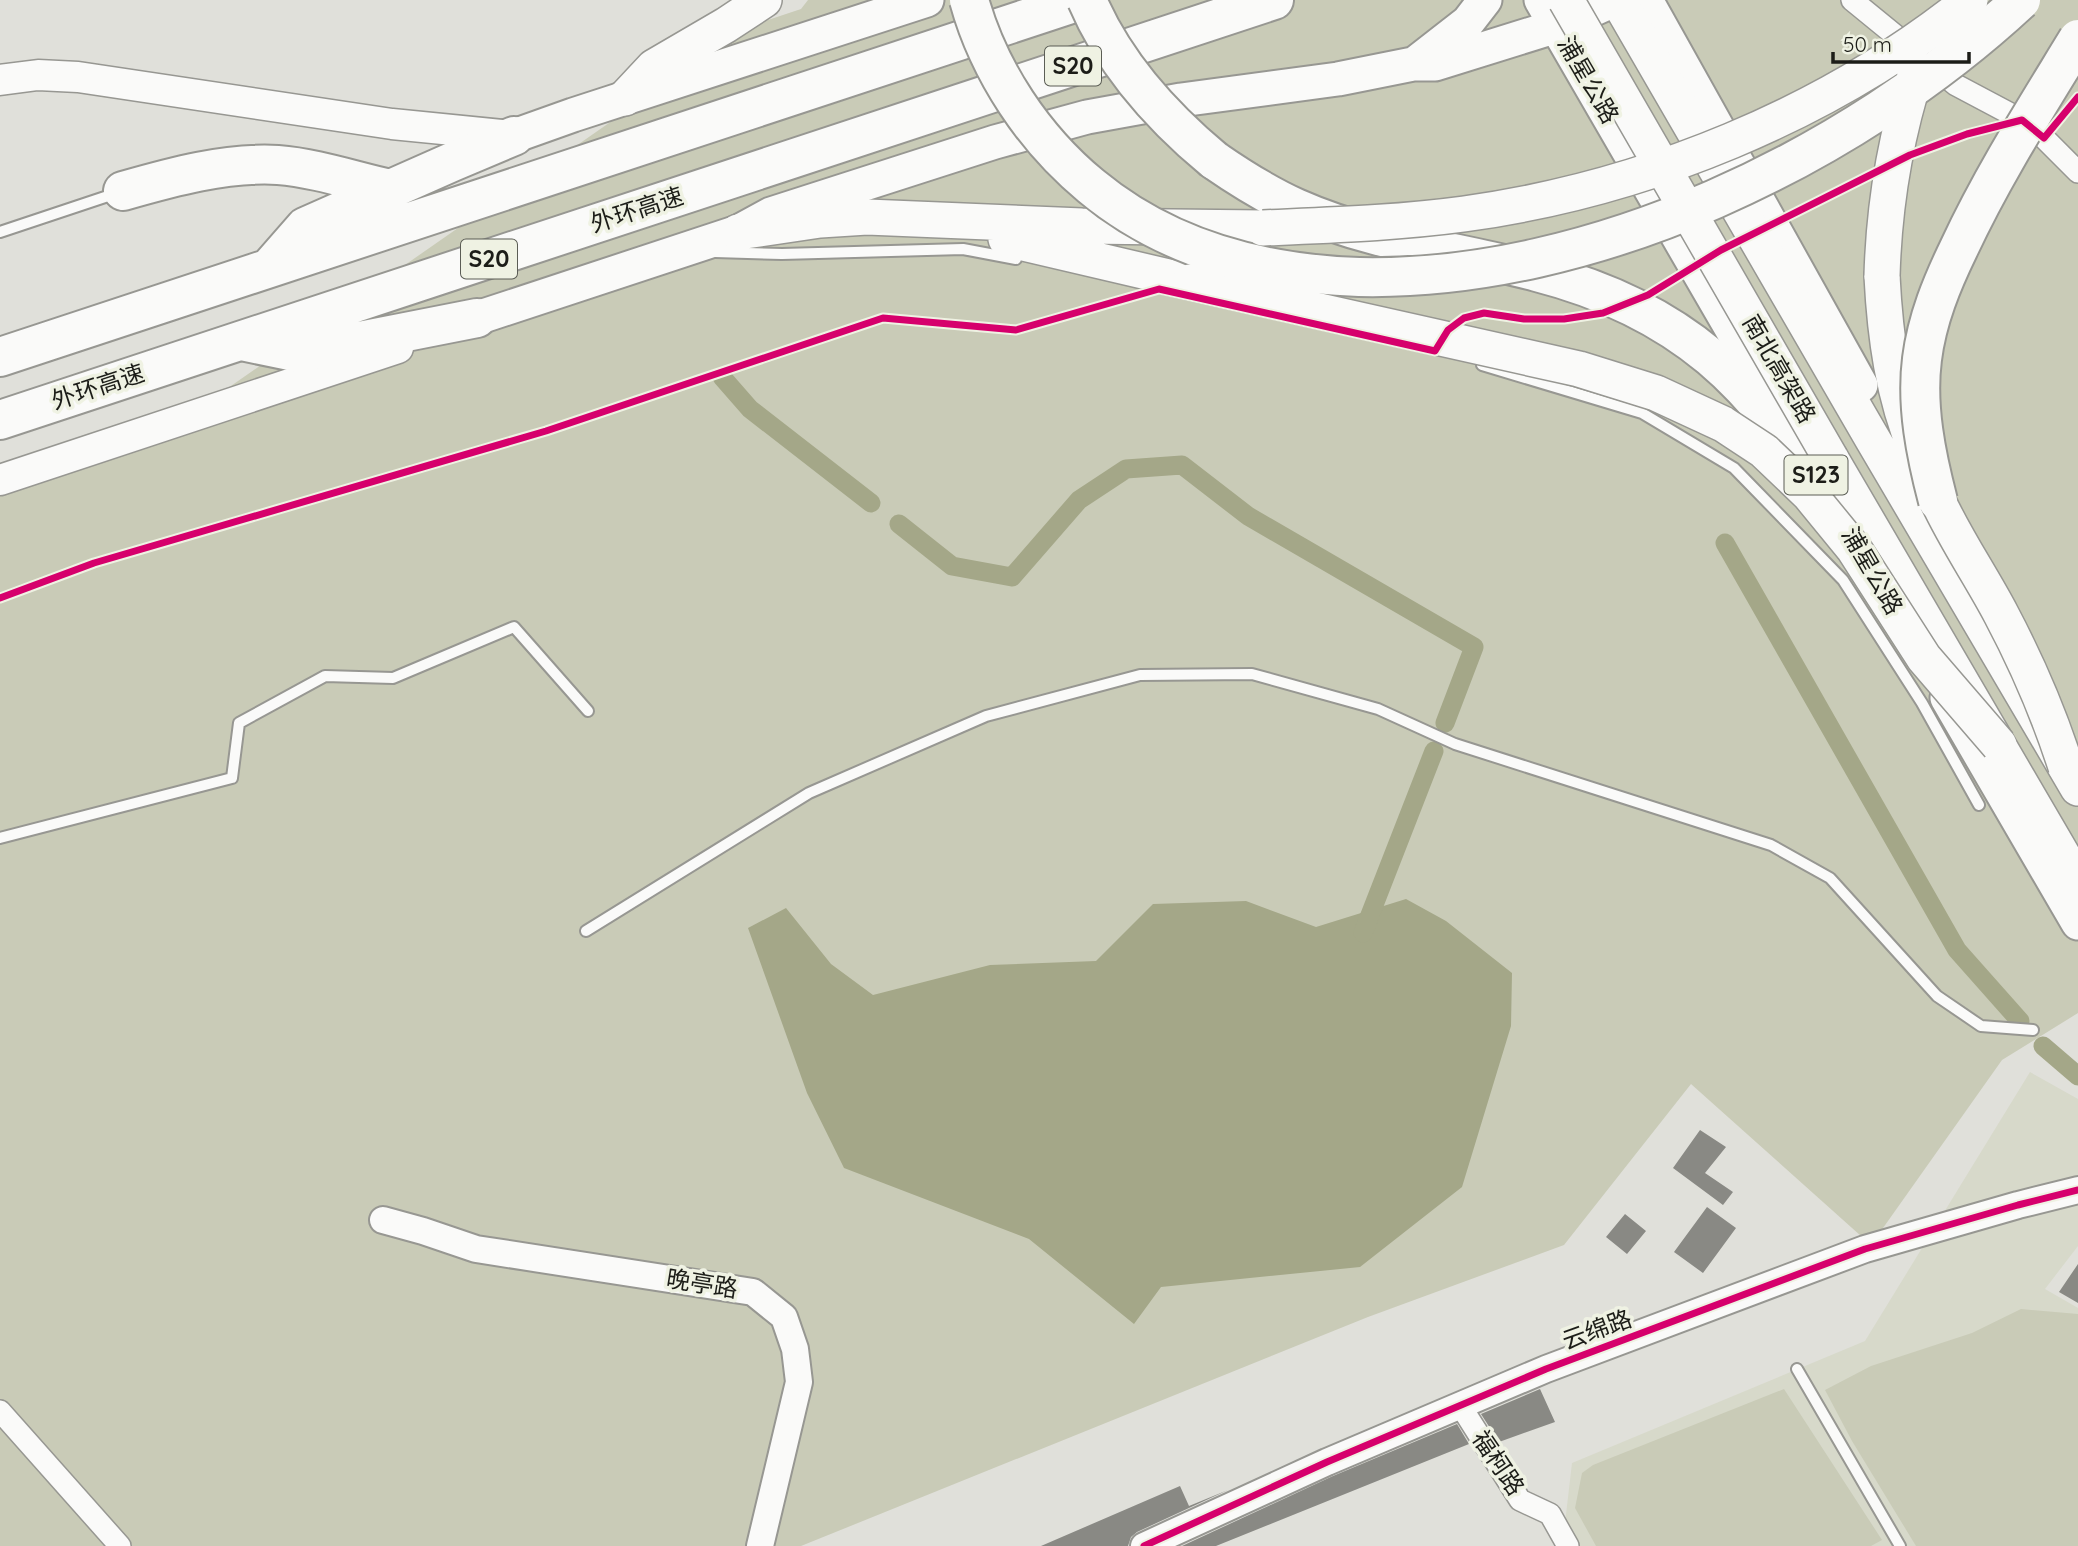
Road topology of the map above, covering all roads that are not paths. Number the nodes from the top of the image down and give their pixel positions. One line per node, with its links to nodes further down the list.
1 (751, 0): 15 (highway)
2 (764, 0): 15 (highway)
3 (927, 0): 19 (main road)
4 (969, 0): 13 (highway, bridge)
5 (1085, 0): 29 (highway, S20); 39 (highway, bridge)
6 (1274, 0): 32 (highway, 外环高速 / S20, bridge)
7 (1485, 0): 17 (main road)
8 (1616, 0): 14 (main road); 42 (highway, 南北高架路, bridge)
9 (1646, 0): 42 (main road)
10 (1852, 0): 21 (street)
11 (1937, 0): 38 (highway, bridge)
12 (1970, 0): 24 (highway, bridge)
13 (2021, 0)
14 (1555, 9): 17 (main road); 41 (highway, 南北高架路, bridge); 46 (main road, 浦星公路 / S123)
15 (726, 26): 19 (highway)
16 (2078, 39): 38 (highway, bridge)
17 (1413, 64): 26 (main road)
18 (0, 80): 20 (main road)
19 (625, 98): 20 (main road)
20 (514, 136): 22 (highway)
21 (2078, 172)
22 (390, 189): 23 (highway); 29 (highway)
23 (123, 191): 25 (lane)
24 (957, 220): 26 (highway); 39 (highway, bridge)
25 (0, 232)
26 (738, 232): 27 (main road)
27 (681, 251): 28 (lane); 31 (main road)
28 (1024, 260)
29 (269, 268): 34 (highway, S20)
30 (1134, 284): 33 (lane)
31 (477, 318): 32 (highway); 37 (main road)
32 (239, 341): 36 (highway, 外环高速 / S20)
33 (1445, 354)
34 (0, 356)
35 (1476, 363): 43 (lane)
36 (0, 420)
37 (0, 480)
38 (1938, 501): 42 (highway, bridge)
39 (1854, 550): 41 (highway, bridge)
40 (588, 711): 44 (lane)
41 (1999, 745): 45 (highway, 南北高架路)
42 (2074, 773)
43 (1979, 805)
44 (0, 838)
45 (2078, 882)
46 (2078, 923)
47 (586, 931): 48 (lane)
48 (2034, 1030)
49 (2078, 1190): 52 (street, 云绵路)
50 (383, 1220): 56 (street, 晚亭路)
51 (1797, 1369): 54 (lane)
52 (1460, 1405): 57 (street, 云绵路); 58 (street, 福柯路)
53 (0, 1411): 55 (street)
54 (1895, 1544)
55 (120, 1546)
56 (760, 1546)
57 (1144, 1546)
58 (1568, 1546)

